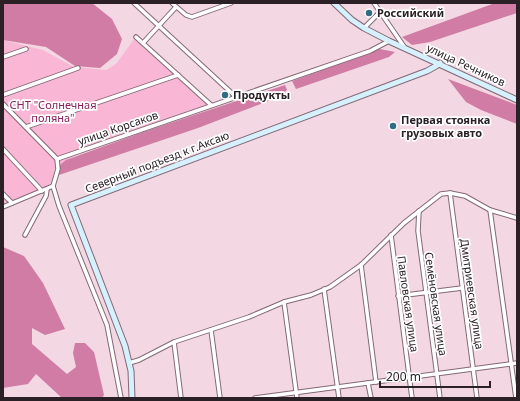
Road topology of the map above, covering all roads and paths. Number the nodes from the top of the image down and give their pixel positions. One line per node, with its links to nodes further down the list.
1 (134, 3): 8 (street)
2 (172, 3): 6 (street)
3 (231, 3): 6 (street)
4 (334, 3): 9 (street, улица Речников)
5 (374, 3): 7 (street)
6 (176, 7): 8 (street)
7 (380, 12): 9 (street); 13 (street)
8 (159, 26): 12 (street); 20 (street)
9 (364, 28): 11 (street, улица Речников)
10 (136, 37): 12 (street)
11 (389, 41): 13 (street, улица Речников); 20 (street, улица Корсаков)
12 (143, 43): 18 (street)
13 (405, 48): 16 (street, улица Речников)
14 (26, 49): 15 (street)
15 (3, 57)
16 (440, 63): 21 (street, улица Речников); 46 (street, Северный подъезд к г.Аксаю)
17 (78, 68): 19 (street)
18 (178, 75): 23 (street); 24 (street)
19 (3, 95)
20 (236, 97): 23 (street, улица Корсаков)
21 (517, 100)
22 (3, 104): 24 (street)
23 (211, 105): 26 (street, улица Корсаков)
24 (26, 127): 26 (street)
25 (3, 149): 28 (street)
26 (57, 159): 27 (street)
27 (53, 186): 28 (street); 57 (street)
28 (44, 190): 31 (street); 36 (street)
29 (450, 193): 33 (street); 34 (street); 39 (street, Дмитриевская улица)
30 (3, 194): 31 (street)
31 (12, 203): 32 (street)
32 (3, 207)
33 (490, 210): 35 (street); 48 (street)
34 (419, 211): 37 (street); 41 (street, Семёновская улица)
35 (517, 218)
36 (25, 235)
37 (391, 235): 38 (street); 42 (street, Павловская улица)
38 (361, 265): 40 (street); 52 (street)
39 (462, 288): 41 (street); 49 (street, Дмитриевская улица)
40 (324, 289): 43 (street); 54 (street)
41 (426, 292): 42 (street); 50 (street, Семёновская улица)
42 (398, 296): 51 (street, Павловская улица)
43 (284, 302): 44 (street); 55 (street)
44 (211, 330): 45 (street); 60 (street)
45 (174, 342): 46 (street); 59 (street)
46 (129, 363): 58 (street, Северный подъезд к г.Аксаю)
47 (517, 363): 48 (street)
48 (511, 364): 49 (street); 68 (street)
49 (473, 368): 50 (street); 67 (street, Дмитриевская улица)
50 (437, 374): 51 (street); 66 (street, Семёновская улица)
51 (409, 377): 52 (street); 65 (street, Павловская улица)
52 (376, 382): 53 (street)
53 (368, 383): 54 (street); 64 (street)
54 (338, 386): 55 (street); 63 (street)
55 (296, 392): 56 (street); 62 (street)
56 (262, 397): 61 (street)
57 (121, 398)
58 (132, 398)
59 (181, 398)
60 (220, 398)
61 (255, 398)
62 (297, 398)
63 (339, 398)
64 (371, 398)
65 (412, 398)
66 (440, 398)
67 (477, 398)
68 (516, 398)

